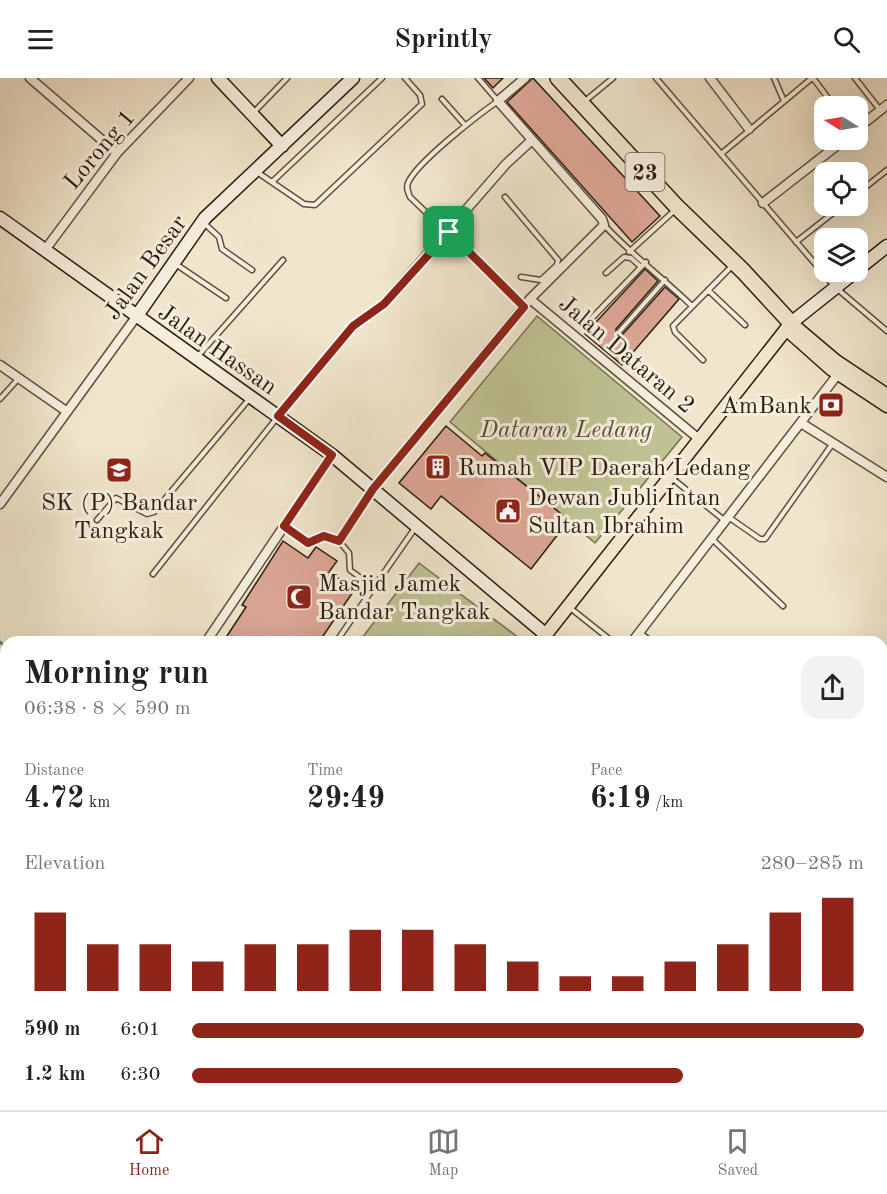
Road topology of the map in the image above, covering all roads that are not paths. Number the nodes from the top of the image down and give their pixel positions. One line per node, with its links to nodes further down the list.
1 (30, 78): 30 (street)
2 (189, 78): 30 (street, Lorong 1)
3 (218, 78): 23 (street)
4 (287, 78): 23 (lane)
5 (353, 78): 28 (street, Jalan Besar)
6 (382, 78): 34 (lane)
7 (405, 78): 34 (lane)
8 (478, 78): 19 (lane)
9 (525, 78): 19 (street)
10 (558, 78): 21 (highway, 23)
11 (613, 78): 21 (lane)
12 (656, 78): 31 (lane)
13 (710, 78): 26 (street)
14 (774, 78): 20 (lane)
15 (813, 78): 17 (lane); 20 (lane)
16 (855, 78): 22 (lane)
17 (826, 96)
18 (442, 99): 25 (lane)
19 (498, 101): 25 (lane); 27 (street)
20 (784, 101): 26 (lane)
21 (582, 103): 38 (highway, 23)
22 (884, 108): 24 (street)
23 (252, 114): 28 (street)
24 (868, 120)
25 (465, 124): 43 (lane)
26 (749, 129): 31 (lane)
27 (532, 140): 42 (street); 43 (street)
28 (282, 146): 33 (street, Jalan Besar)
29 (831, 150): 37 (street)
30 (117, 153): 46 (street, Lorong 1)
31 (721, 154): 37 (lane)
32 (887, 170): 35 (lane)
33 (255, 171): 34 (lane); 41 (street, Jalan Besar)
34 (272, 182)
35 (868, 185)
36 (505, 197): 56 (lane)
37 (763, 203): 44 (lane)
38 (677, 207): 47 (lane); 52 (highway, 23)
39 (829, 216): 44 (lane)
40 (0, 218): 46 (street, Jalan Hassan)
41 (203, 222): 50 (street, Jalan Besar); 54 (lane)
42 (604, 225): 47 (lane); 62 (street)
43 (449, 232): 64 (lane); 83 (street)
44 (796, 242): 59 (lane)
45 (887, 246): 49 (street)
46 (45, 250): 65 (street, Jalan Hassan)
47 (628, 252): 51 (lane)
48 (283, 260): 73 (lane)
49 (868, 261)
50 (173, 262): 61 (lane); 65 (street, Jalan Besar)
51 (646, 262): 53 (lane); 57 (lane)
52 (734, 264): 60 (lane); 69 (highway, 23)
53 (641, 267): 55 (lane); 66 (lane)
54 (252, 270)
55 (606, 273)
56 (521, 277)
57 (665, 280): 63 (lane); 72 (lane)
58 (841, 282): 59 (street)
59 (835, 287): 69 (street); 70 (lane)
60 (708, 290): 63 (lane); 68 (lane)
61 (226, 298)
62 (530, 299): 64 (street); 85 (street, Jalan Dataran 2)
63 (692, 306): 74 (lane)
64 (524, 307): 90 (street)
65 (135, 317): 73 (street, Jalan Hassan); 82 (street, Jalan Besar)
66 (592, 318)
67 (887, 323): 70 (lane)
68 (745, 325)
69 (788, 326): 76 (main road, 23); 78 (main road, 23); 85 (main road)
70 (881, 327): 71 (lane)
71 (887, 331)
72 (619, 332)
73 (196, 359): 79 (street, Jalan Hassan)
74 (703, 360)
75 (0, 365): 77 (street)
76 (838, 374): 81 (main road, 23); 84 (street)
77 (19, 378): 80 (lane); 82 (street)
78 (887, 395)
79 (250, 397): 83 (street, Jalan Hassan); 93 (lane)
80 (0, 399)
81 (887, 406)
82 (66, 411): 91 (street, Jalan Besar)
83 (278, 416): 87 (street, Jalan Hassan); 98 (lane)
84 (801, 423): 86 (street); 92 (street)
85 (699, 439): 88 (main road)
86 (833, 443): 89 (street); 92 (lane)
87 (332, 455): 90 (street, Jalan Hassan); 95 (street)
88 (669, 477): 92 (lane); 100 (main road)
89 (887, 477)
90 (373, 489): 94 (street, Jalan Hassan); 97 (lane)
91 (0, 504)
92 (725, 518): 96 (street)
93 (97, 520)
94 (417, 525): 99 (lane); 105 (street, Jalan Hassan)
95 (284, 526): 97 (lane); 103 (street)
96 (710, 538): 101 (lane); 102 (street)
97 (339, 541): 99 (lane)
98 (153, 574)
99 (374, 588): 104 (lane)
100 (567, 606): 106 (main road); 107 (lane)
101 (783, 606)
102 (638, 634): 108 (street)
103 (210, 636)
104 (340, 636)
105 (541, 636)
106 (544, 636)
107 (605, 636)
108 (641, 636)

